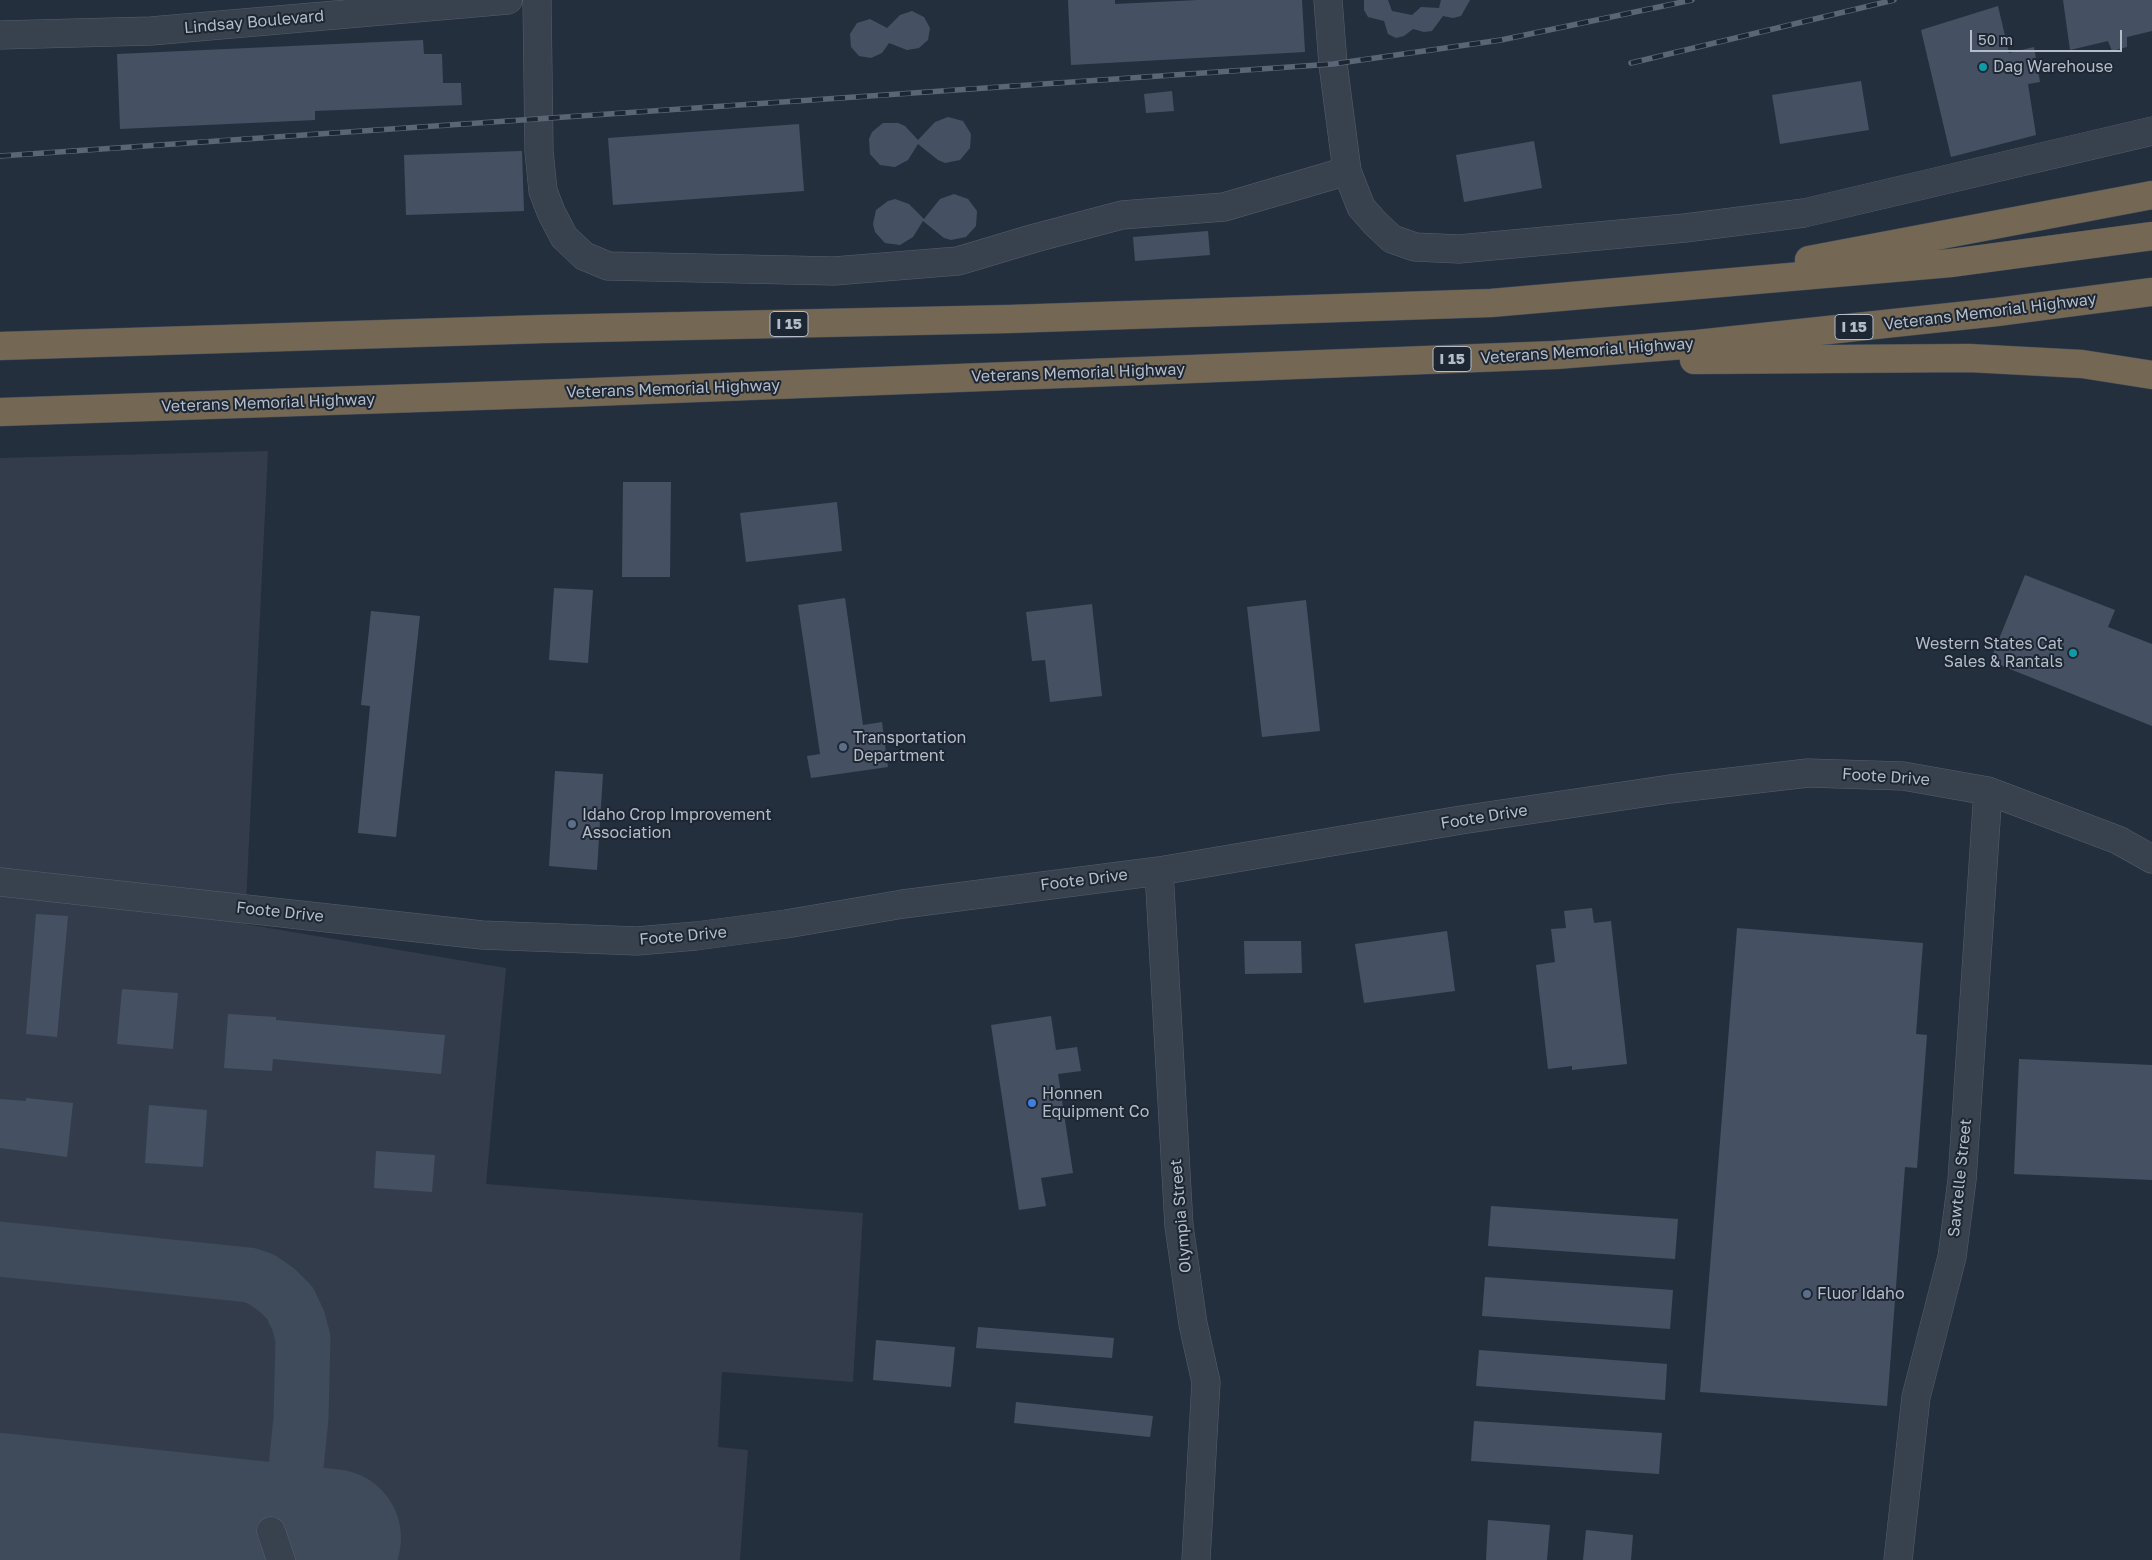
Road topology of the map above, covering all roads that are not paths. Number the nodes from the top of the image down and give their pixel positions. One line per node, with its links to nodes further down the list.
1 (508, 0): 4 (street, Lindsay Boulevard)
2 (538, 0): 6 (street)
3 (1328, 0): 6 (street)
4 (0, 35)
5 (2152, 131): 6 (street)
6 (1347, 171)
7 (2152, 195): 9 (highway)
8 (2152, 236): 9 (highway, I 15)
9 (1675, 287): 11 (highway, I 15)
10 (2152, 292): 12 (highway, Veterans Memorial Highway / I 15)
11 (0, 346)
12 (1556, 355): 13 (highway); 14 (highway, Veterans Memorial Highway / I 15)
13 (2152, 375)
14 (0, 412)
15 (1988, 791): 16 (street, Foote Drive); 17 (street, Foote Drive); 22 (street, Sawtelle Street)
16 (2152, 859)
17 (1159, 871): 18 (street, Foote Drive); 21 (street, Olympia Street)
18 (0, 882)
19 (271, 1531): 20 (street)
20 (281, 1560)
21 (1196, 1560)
22 (1898, 1560)

